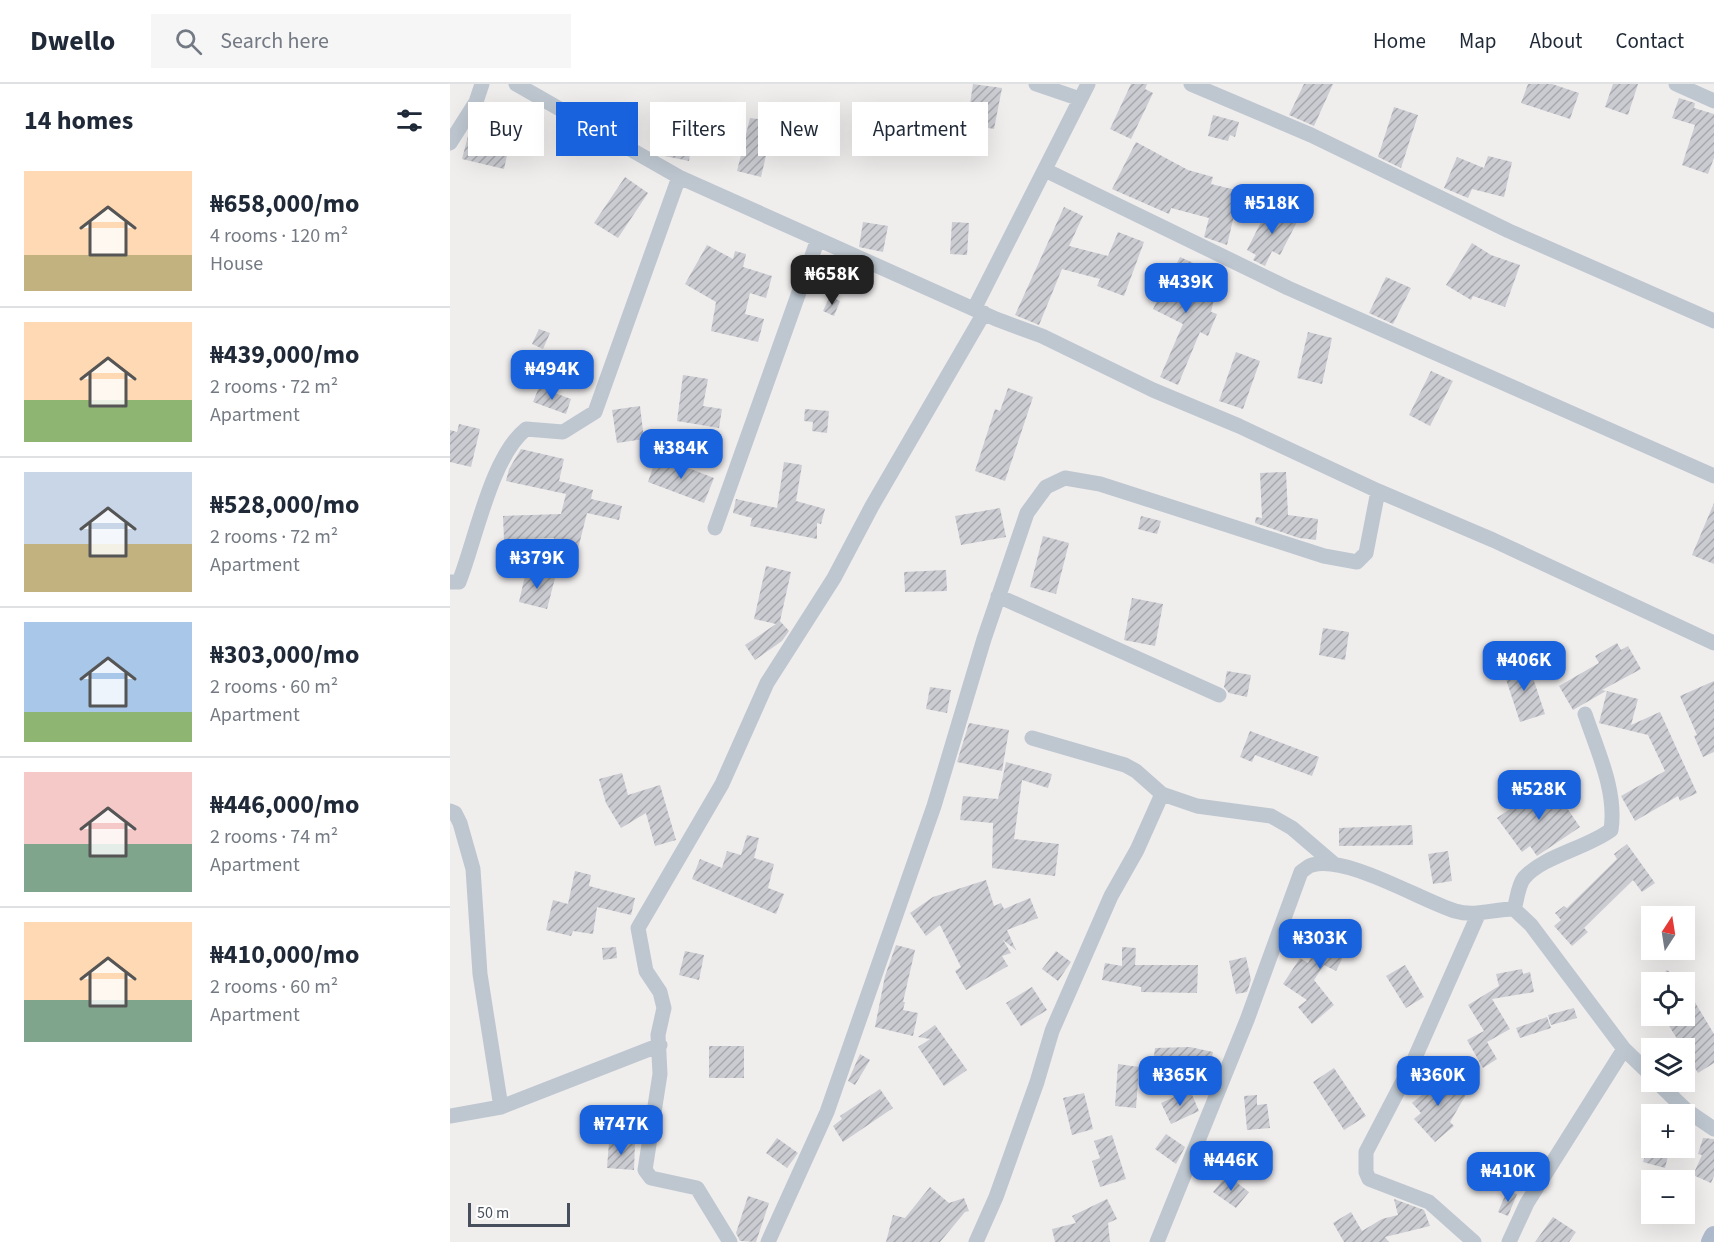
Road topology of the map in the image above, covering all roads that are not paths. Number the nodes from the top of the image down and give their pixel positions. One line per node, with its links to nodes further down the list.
1 (482, 84): 9 (street)
2 (516, 84): 11 (street)
3 (1036, 84): 7 (street)
4 (1088, 84): 7 (street)
5 (1191, 84): 14 (street)
6 (1676, 84): 8 (street)
7 (1080, 99): 10 (street)
8 (1714, 101)
9 (450, 143)
10 (1045, 170): 13 (street); 15 (street)
11 (679, 177): 12 (street); 18 (street)
12 (818, 239): 13 (street); 17 (street)
13 (979, 311): 16 (street); 29 (street)
14 (1714, 321)
15 (1714, 476)
16 (1378, 491): 19 (street); 20 (street)
17 (715, 528)
18 (450, 582)
19 (999, 596): 21 (street); 38 (street)
20 (1714, 643)
21 (1219, 695)
22 (1585, 714): 27 (street)
23 (1032, 738): 24 (street)
24 (1162, 794): 26 (street); 39 (street)
25 (450, 811): 33 (street)
26 (1334, 864): 28 (street); 40 (street)
27 (1514, 909): 28 (street); 30 (street)
28 (1478, 915): 41 (street)
29 (660, 1045): 33 (street); 37 (street)
30 (1624, 1049): 31 (street); 42 (street)
31 (1641, 1065)
32 (1667, 1092): 35 (street)
33 (501, 1107): 34 (street)
34 (450, 1116)
35 (1714, 1129)
36 (1714, 1236): 43 (main road)
37 (730, 1242)
38 (768, 1242)
39 (976, 1242)
40 (1157, 1242)
41 (1474, 1242)
42 (1509, 1242)
43 (1711, 1242)

